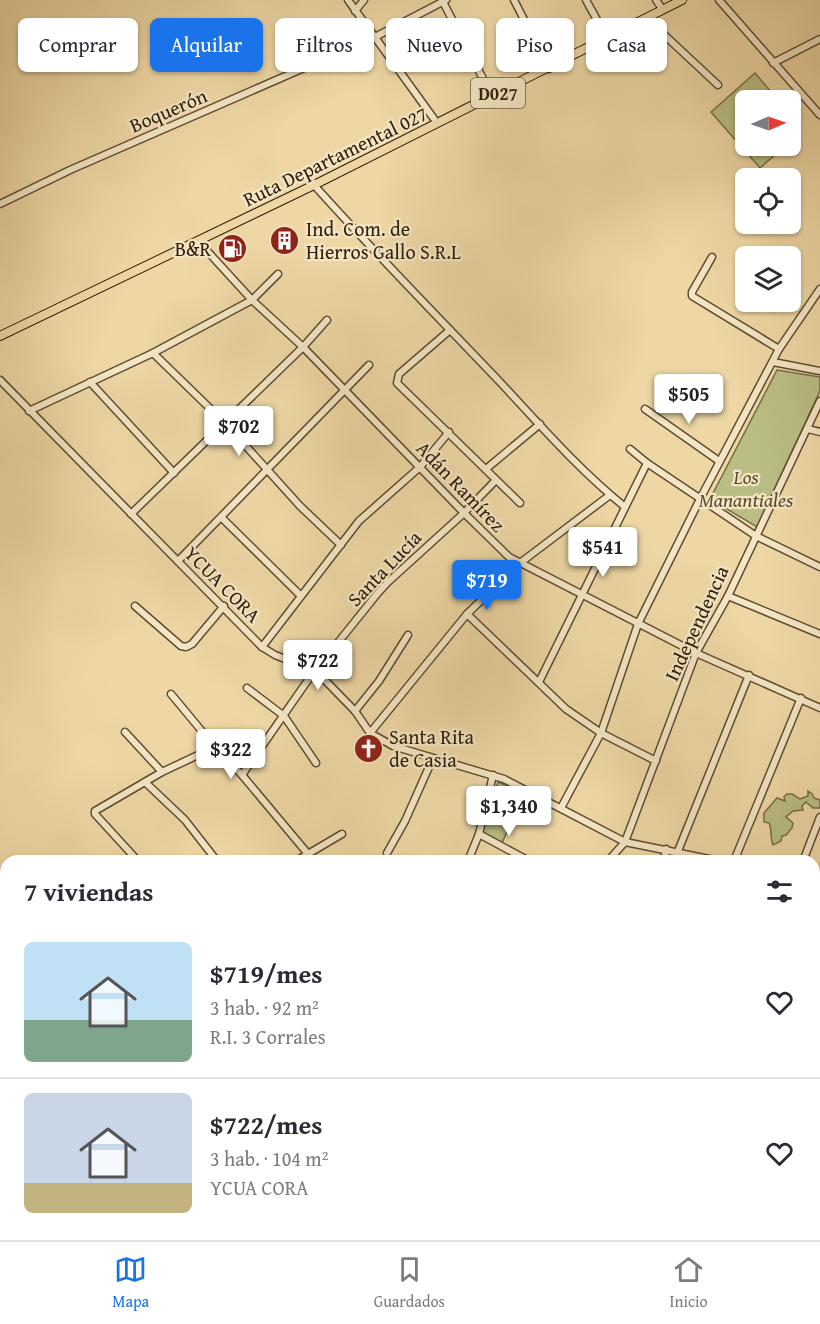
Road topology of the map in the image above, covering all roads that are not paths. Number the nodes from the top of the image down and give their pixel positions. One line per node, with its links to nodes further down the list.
1 (348, 0): 9 (street)
2 (364, 0): 9 (street)
3 (514, 0): 12 (street)
4 (586, 0): 13 (street)
5 (656, 0): 10 (street)
6 (682, 0): 10 (main road, Ruta Departamental 027 / D027)
7 (719, 0): 17 (street)
8 (445, 1): 15 (street, Boquerón); 20 (street)
9 (355, 10): 15 (street)
10 (663, 10): 11 (main road, Ruta Departamental 027 / D027)
11 (650, 16): 14 (main road, Ruta Departamental 027 / D027); 19 (street)
12 (523, 18)
13 (596, 18)
14 (646, 18)
15 (375, 37): 22 (street); 24 (street, Boquerón)
16 (820, 39): 17 (street)
17 (773, 63): 21 (street)
18 (543, 72): 20 (main road, Ruta Departamental 027 / D027)
19 (718, 85)
20 (492, 96): 22 (main road, Ruta Departamental 027 / D027)
21 (820, 115)
22 (437, 123): 23 (main road, Ruta Departamental 027 / D027)
23 (314, 186): 25 (main road, Ruta Departamental 027 / D027); 31 (street)
24 (0, 204)
25 (198, 242): 29 (street, Adán Ramírez); 32 (main road, Ruta Departamental 027 / D027)
26 (712, 257): 34 (street)
27 (278, 274): 29 (street)
28 (820, 289): 34 (street)
29 (252, 300): 33 (street, Adán Ramírez); 35 (street)
30 (327, 320): 33 (street)
31 (450, 330): 46 (street); 48 (street)
32 (0, 336)
33 (303, 347): 41 (street, Adán Ramírez); 45 (street)
34 (779, 349): 36 (street)
35 (153, 353): 40 (street); 45 (street)
36 (773, 362): 38 (street); 51 (street)
37 (369, 365): 41 (street)
38 (820, 371)
39 (0, 380): 44 (street, YCUA CORA)
40 (90, 382): 44 (street); 56 (street)
41 (345, 390): 53 (street, Adán Ramírez); 54 (street)
42 (820, 401): 47 (street, Independencia)
43 (645, 409): 51 (street)
44 (29, 411): 63 (street, YCUA CORA)
45 (225, 423): 54 (street); 56 (street)
46 (540, 424): 55 (street); 58 (street)
47 (808, 429): 49 (street); 65 (street, Independencia)
48 (449, 432): 53 (street); 55 (street)
49 (820, 432)
50 (630, 449): 52 (street)
51 (719, 461): 59 (street)
52 (647, 463): 59 (street); 61 (street)
53 (420, 467): 62 (street, Adán Ramírez); 66 (street)
54 (267, 470): 64 (street); 66 (street)
55 (486, 470): 57 (street)
56 (174, 473): 63 (street)
57 (496, 480): 60 (street); 62 (street, Santa Lucía)
58 (610, 495): 61 (street); 68 (street)
59 (700, 499): 65 (street); 76 (street)
60 (520, 503)
61 (625, 507): 70 (street)
62 (464, 513): 68 (street, Adán Ramírez); 81 (street, Santa Lucía)
63 (131, 514): 67 (street, YCUA CORA)
64 (222, 518): 67 (street); 71 (street)
65 (756, 536): 69 (street); 72 (street, Independencia)
66 (341, 545): 71 (street)
67 (178, 561): 74 (street, YCUA CORA)
68 (520, 563): 70 (street, Adán Ramírez); 75 (street)
69 (820, 567)
70 (582, 594): 76 (street, Adán Ramírez); 83 (street)
71 (300, 595): 79 (street)
72 (728, 596): 77 (street); 80 (street, Independencia)
73 (135, 606): 74 (street)
74 (224, 606): 79 (street, YCUA CORA)
75 (467, 614): 83 (street); 92 (street)
76 (638, 624): 80 (street, Adán Ramírez); 91 (street)
77 (820, 634)
78 (408, 635): 88 (street)
79 (262, 647): 81 (street, YCUA CORA)
80 (696, 653): 82 (street, Adán Ramírez); 95 (street, Independencia)
81 (316, 671): 88 (street, YCUA CORA); 89 (street, Santa Lucía)
82 (749, 675): 86 (street, Adán Ramírez); 107 (street)
83 (539, 682): 91 (street)
84 (247, 687): 89 (street)
85 (171, 694): 93 (street)
86 (801, 698): 87 (street, Adán Ramírez); 118 (street)
87 (820, 708)
88 (355, 711): 92 (street, YCUA CORA)
89 (284, 716): 96 (street); 98 (street, Santa Lucía)
90 (125, 732): 97 (street)
91 (601, 733): 95 (street); 101 (street)
92 (370, 734): 94 (street)
93 (215, 747): 97 (street); 98 (street)
94 (433, 758): 99 (street); 108 (street)
95 (656, 760): 105 (street, Independencia)
96 (316, 763)
97 (162, 772): 100 (street)
98 (242, 775): 111 (street)
99 (493, 775): 101 (street); 104 (street)
100 (145, 782): 109 (street); 110 (street)
101 (561, 808): 105 (street)
102 (820, 817): 119 (street)
103 (342, 834): 112 (street)
104 (478, 834): 113 (street); 114 (street)
105 (625, 842): 106 (street); 115 (street, Independencia)
106 (666, 849): 107 (street); 116 (street)
107 (678, 851): 117 (street)
108 (387, 853)
109 (133, 855)
110 (210, 855)
111 (306, 855)
112 (312, 855)
113 (470, 855)
114 (518, 855)
115 (613, 855)
116 (665, 855)
117 (694, 855)
118 (736, 855)
119 (805, 855)

